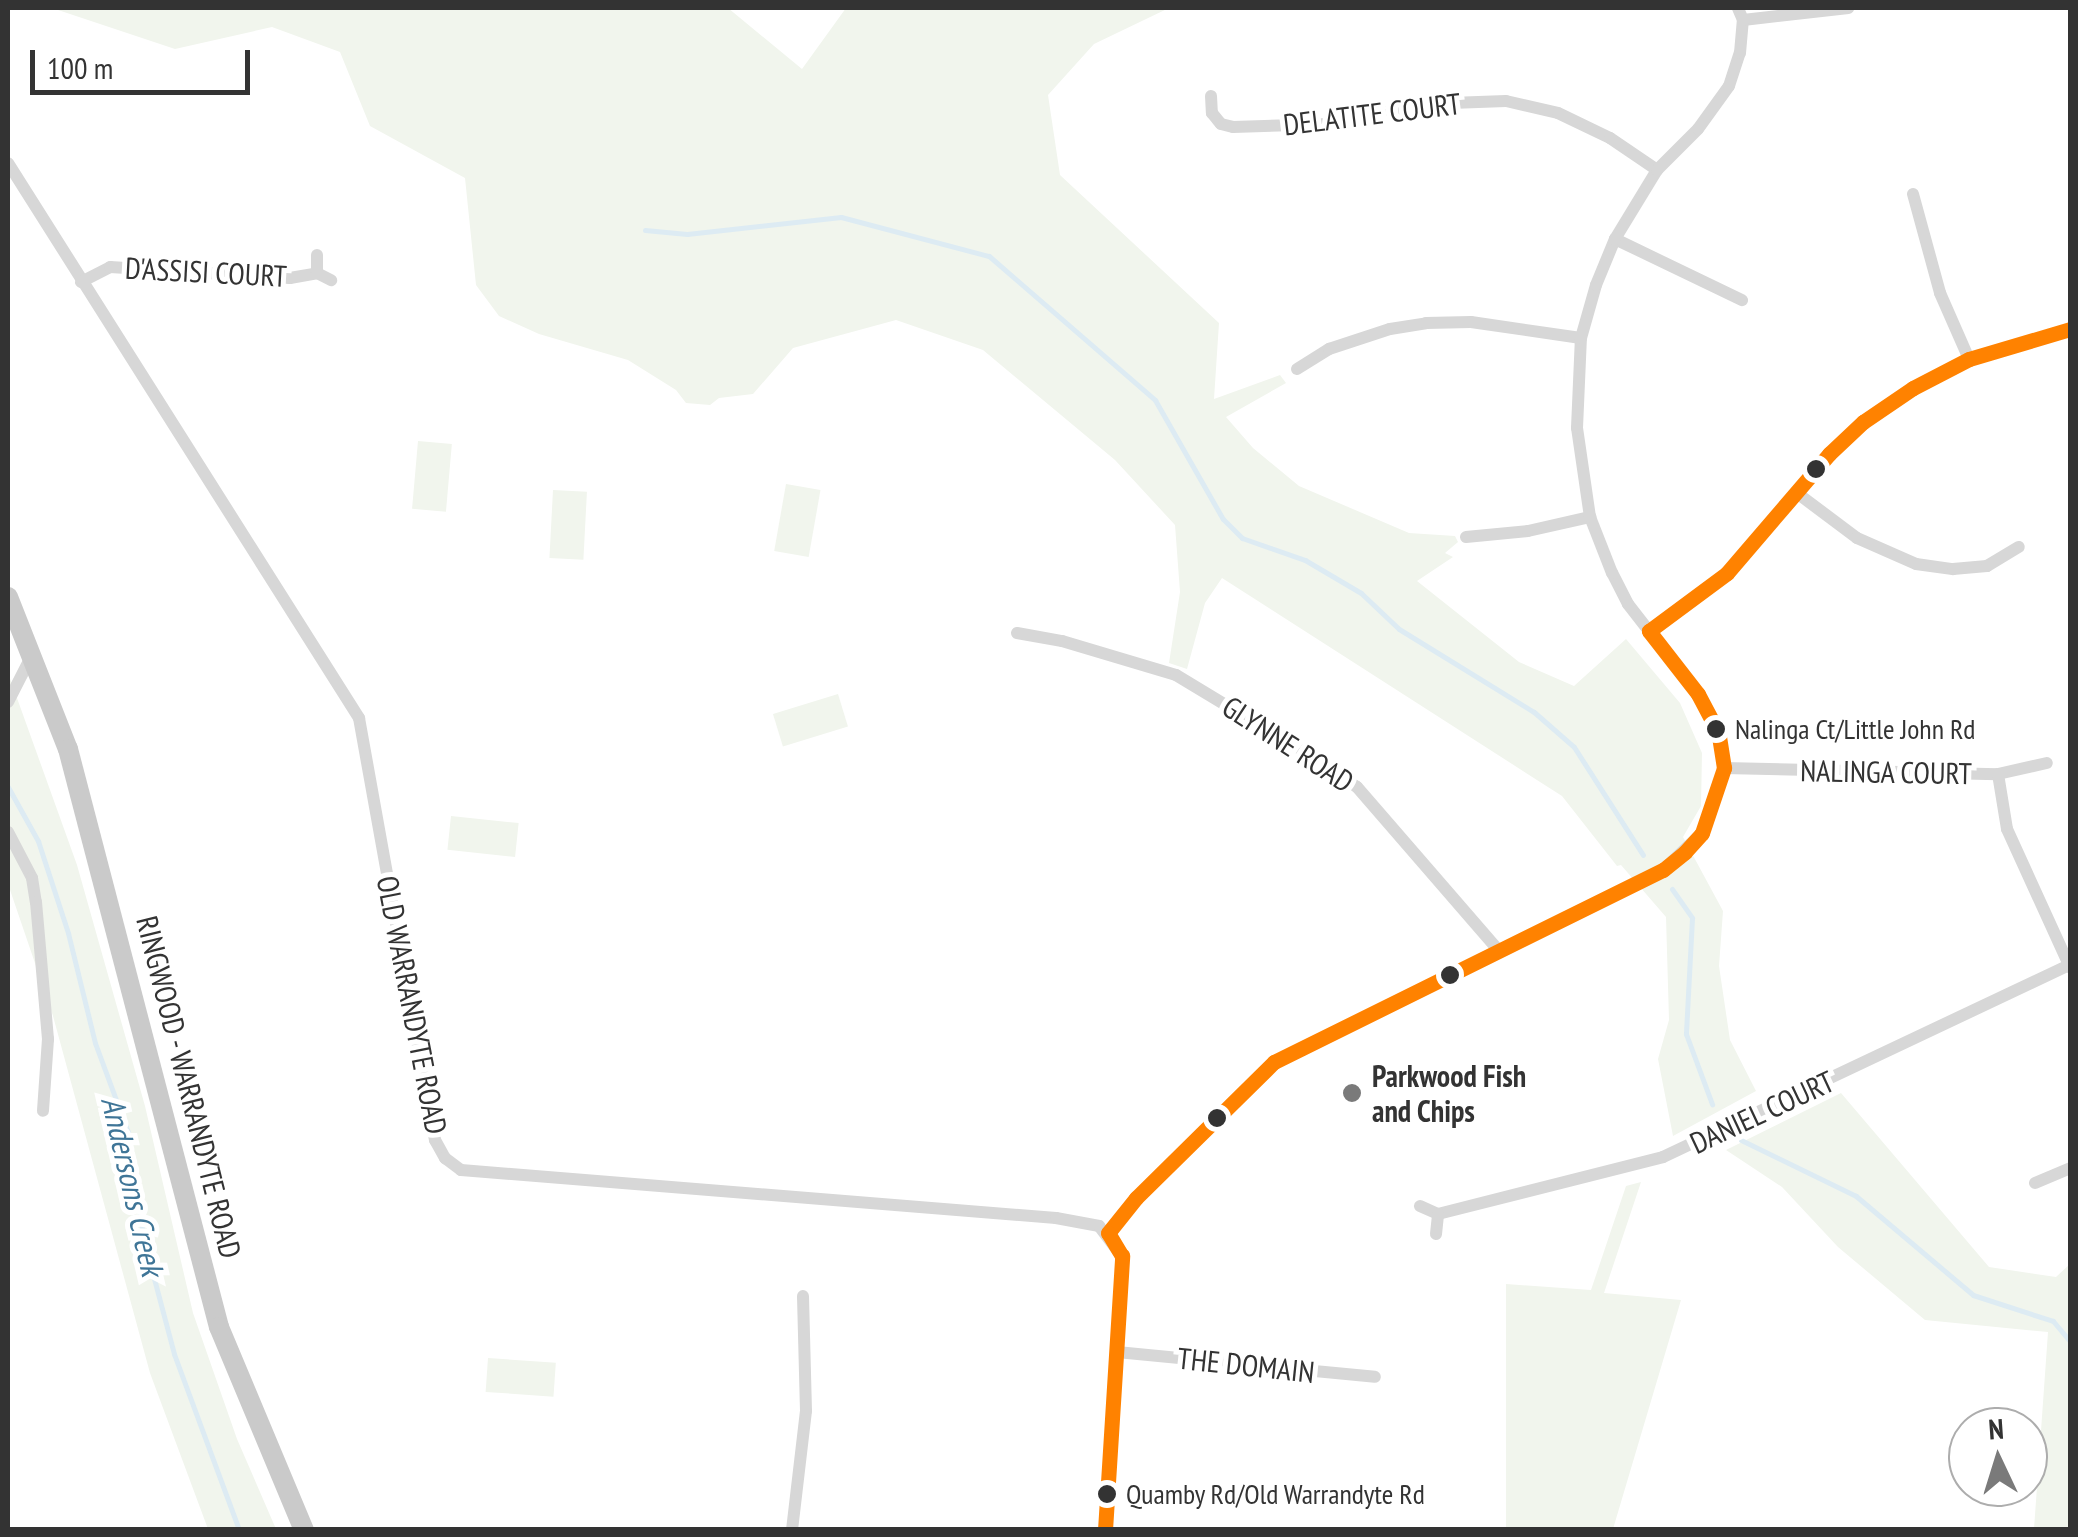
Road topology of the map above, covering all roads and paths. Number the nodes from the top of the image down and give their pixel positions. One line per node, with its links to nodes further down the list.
1 (1848, 8): 2 (street)
2 (1740, 14): 5 (street)
3 (1211, 96): 5 (street, DELATITE COURT)
4 (8, 163): 11 (street, OLD WARRANDYTE ROAD)
5 (1657, 170): 7 (street)
6 (1913, 194): 15 (street)
7 (1615, 239): 12 (street); 14 (street)
8 (317, 255): 9 (street)
9 (317, 273): 10 (street, D'ASSISI COURT); 11 (street, D'ASSISI COURT)
10 (331, 280)
11 (81, 282): 37 (street, OLD WARRANDYTE ROAD)
12 (1742, 300)
13 (2070, 328): 15 (street)
14 (1580, 338): 16 (street); 18 (street)
15 (1969, 359): 17 (street)
16 (1297, 369)
17 (1797, 492): 20 (street); 22 (street)
18 (1590, 517): 19 (street); 22 (street)
19 (1466, 537)
20 (2019, 547)
21 (8, 597): 24 (main road, RINGWOOD - WARRANDYTE ROAD)
22 (1649, 631): 27 (street)
23 (1017, 633): 30 (street, GLYNNE ROAD)
24 (33, 653): 25 (street); 42 (main road, RINGWOOD - WARRANDYTE ROAD)
25 (8, 702)
26 (2047, 762): 28 (street, NALINGA COURT)
27 (1724, 768): 28 (street, NALINGA COURT); 30 (street)
28 (1998, 774): 31 (street)
29 (8, 832): 32 (street)
30 (1498, 950): 37 (street)
31 (2070, 966): 36 (street, DANIEL COURT)
32 (43, 1111)
33 (2070, 1168): 34 (street)
34 (2035, 1183)
35 (1420, 1206): 36 (street)
36 (1438, 1214): 38 (street)
37 (1108, 1234): 40 (street)
38 (1436, 1234)
39 (803, 1296): 43 (street)
40 (1117, 1352): 41 (street, THE DOMAIN); 44 (street)
41 (1375, 1377)
42 (304, 1530)
43 (792, 1530)
44 (1106, 1530)

